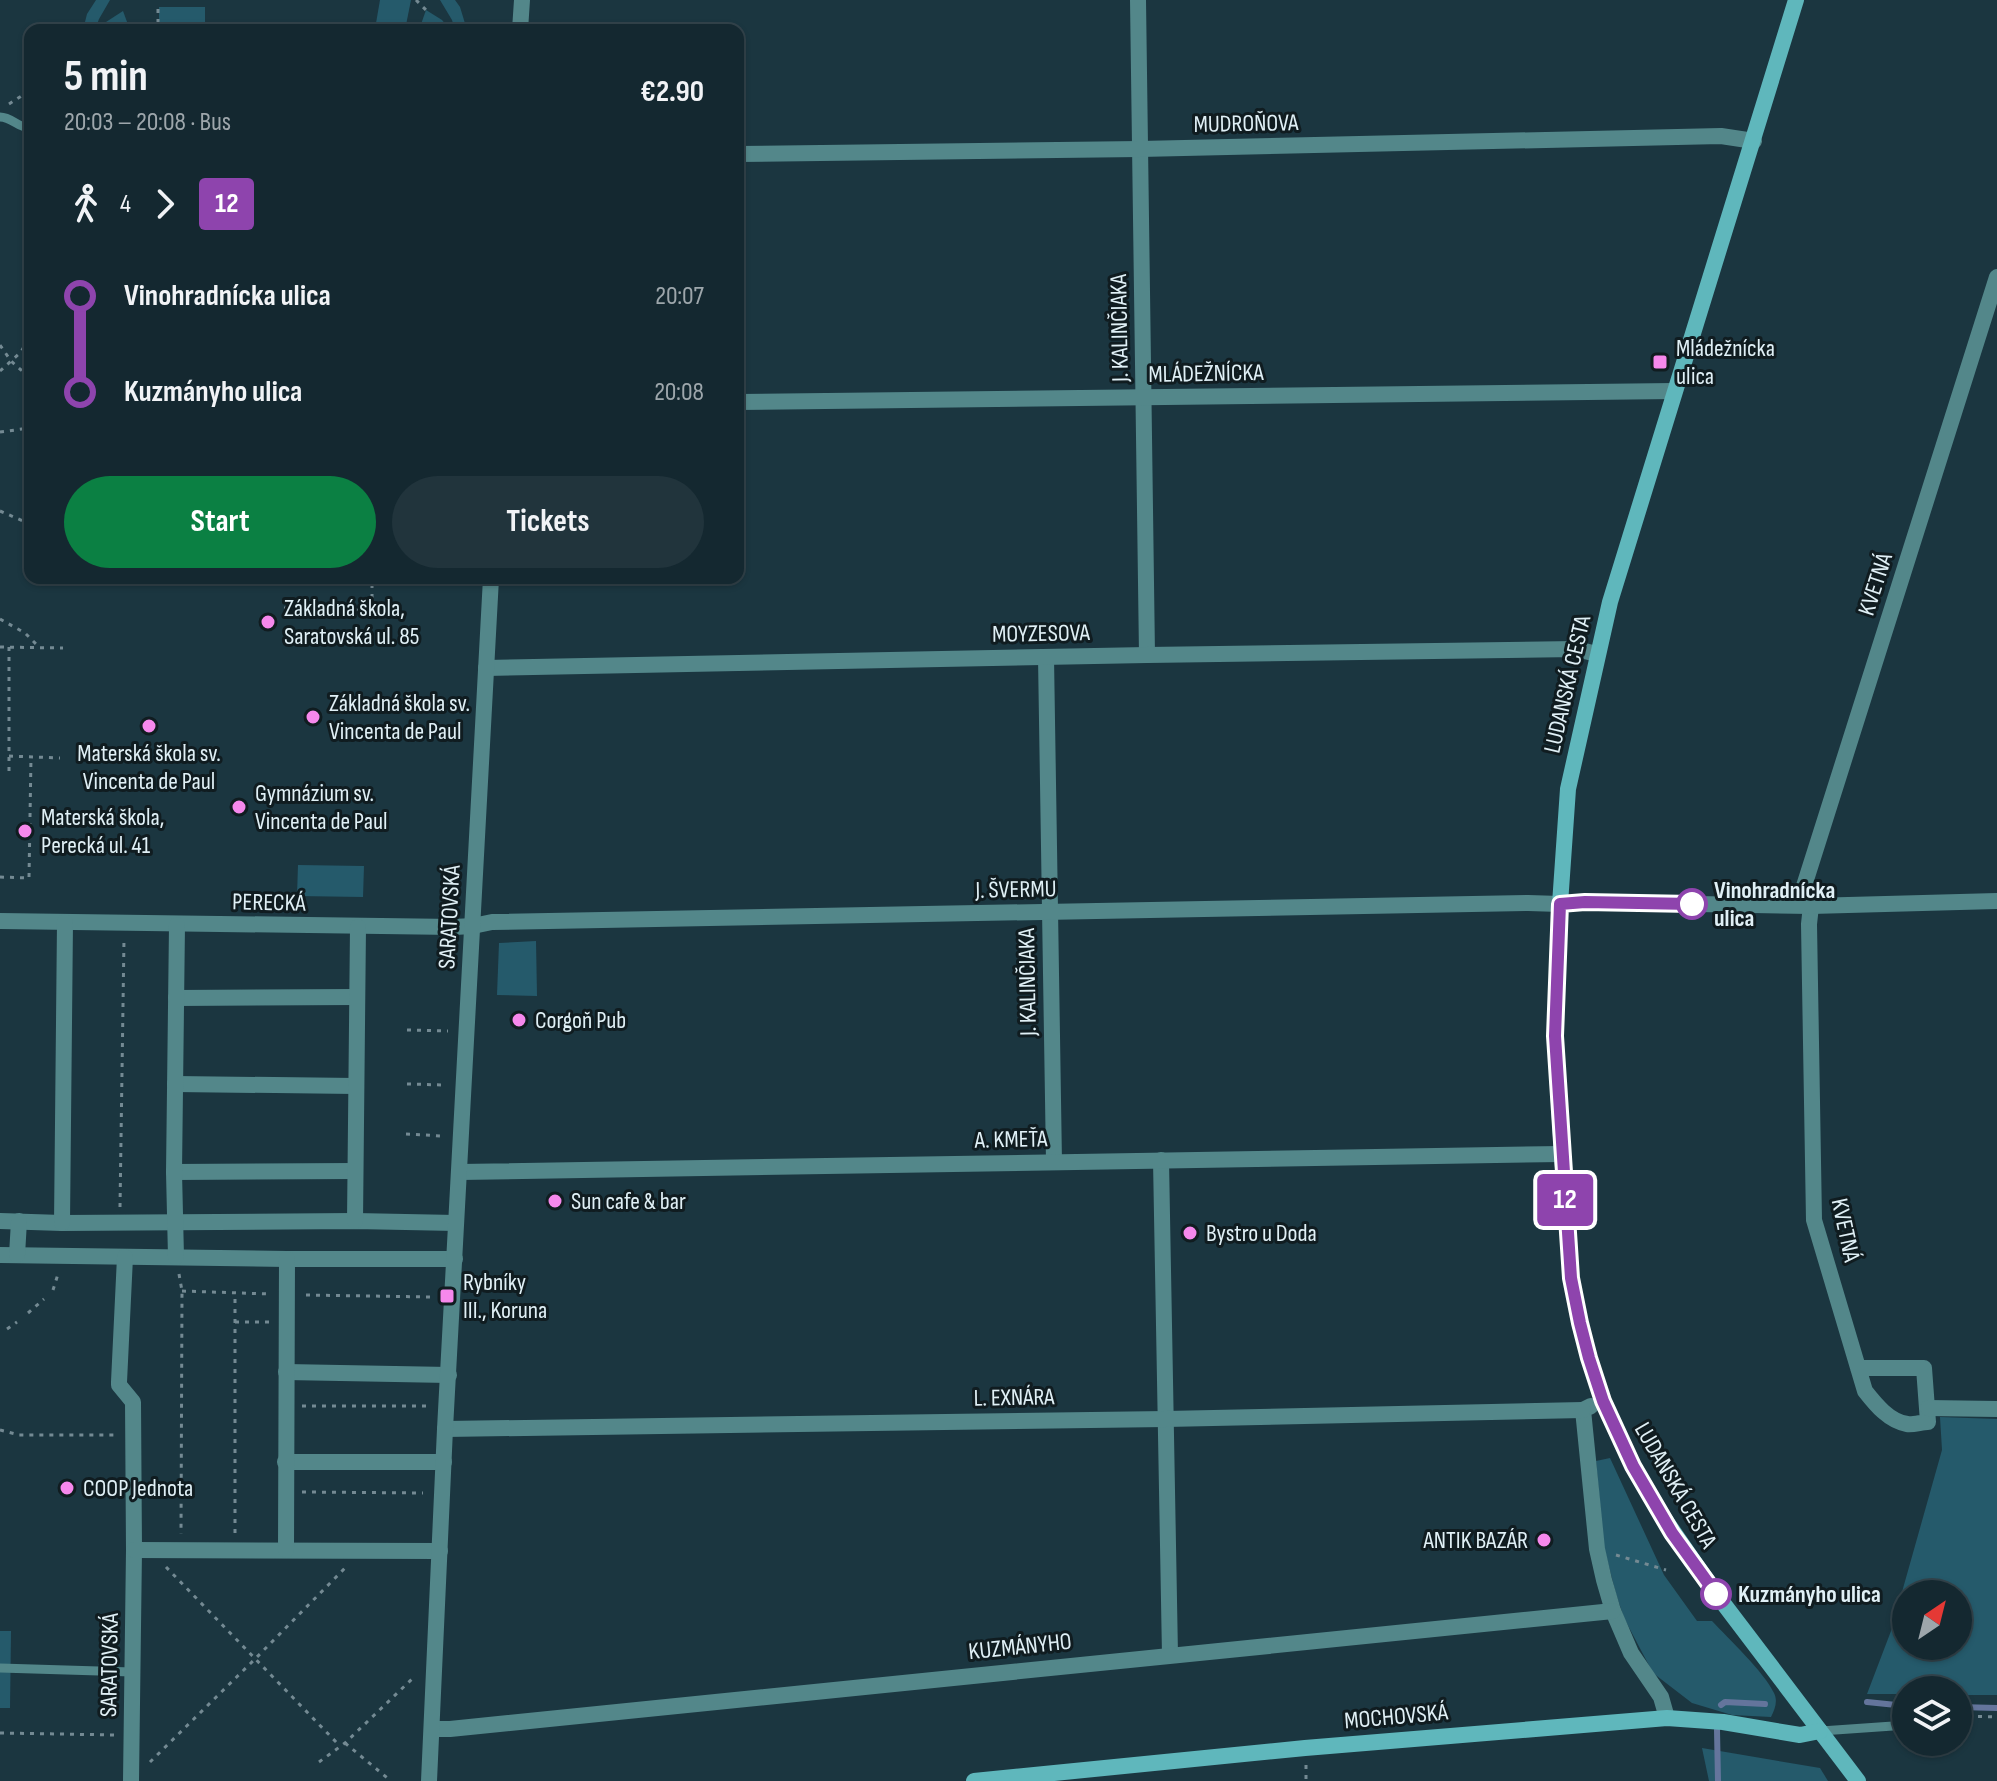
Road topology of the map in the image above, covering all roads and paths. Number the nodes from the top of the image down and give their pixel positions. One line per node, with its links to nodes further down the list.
1 (416, 0): 6 (path)
2 (522, 0): 8 (street)
3 (1138, 0): 14 (street, J. KALINČIAKA)
4 (1796, 0): 13 (street, LUDANSKÁ CESTA)
5 (158, 9): 7 (path)
6 (426, 10)
7 (158, 24)
8 (520, 24)
9 (24, 95): 10 (path)
10 (8, 105)
11 (0, 117): 12 (lane)
12 (24, 127)
13 (1754, 141): 14 (street, MUDROŇOVA); 22 (street, LUDANSKÁ CESTA)
14 (1140, 149): 15 (street, MUDROŇOVA); 23 (street, J. KALINČIAKA)
15 (744, 154)
16 (1997, 277): 48 (street, KVETNÁ)
17 (0, 345): 19 (path)
18 (24, 347): 19 (path)
19 (11, 361): 20 (path); 21 (path)
20 (0, 371)
21 (24, 373)
22 (1674, 391): 23 (street, MLÁDEŽNÍCKA); 37 (street, LUDANSKÁ CESTA)
23 (1144, 398): 24 (street, MLÁDEŽNÍCKA); 38 (street, J. KALINČIAKA)
24 (744, 402)
25 (24, 429): 26 (path)
26 (0, 432)
27 (0, 511): 28 (path)
28 (24, 521)
29 (372, 584): 31 (path)
30 (491, 584): 40 (street, SARATOVSKÁ)
31 (284, 608)
32 (0, 619): 35 (path)
33 (0, 647): 34 (path)
34 (9, 647): 35 (path); 41 (path)
35 (39, 647): 36 (path)
36 (63, 648)
37 (1597, 654): 38 (street, MOYZESOVA); 47 (street, LUDANSKÁ CESTA)
38 (1147, 655): 39 (street, MOYZESOVA)
39 (1046, 657): 40 (street, MOYZESOVA); 49 (street, J. KALINČIAKA)
40 (486, 668): 54 (street, SARATOVSKÁ)
41 (9, 756): 42 (path); 44 (path)
42 (31, 757): 43 (path); 45 (path)
43 (60, 758)
44 (9, 771)
45 (0, 877)
46 (1997, 901): 48 (street, J. ŠVERMU)
47 (1560, 904): 48 (street, J. ŠVERMU); 49 (street, J. ŠVERMU); 66 (street, LUDANSKÁ CESTA)
48 (1805, 905): 96 (street, KVETNÁ)
49 (1051, 913): 54 (street, J. ŠVERMU); 68 (street, J. KALINČIAKA)
50 (0, 921): 51 (street, PERECKÁ)
51 (65, 922): 52 (street, PERECKÁ); 76 (street)
52 (124, 923): 53 (street, PERECKÁ); 77 (path)
53 (177, 925): 55 (street, PERECKÁ); 57 (street)
54 (473, 926): 55 (street, PERECKÁ); 71 (street, SARATOVSKÁ)
55 (358, 927): 56 (street)
56 (357, 997): 57 (street); 63 (street)
57 (176, 998): 60 (street)
58 (407, 1030): 59 (path)
59 (448, 1031)
60 (175, 1084): 63 (street); 70 (street)
61 (407, 1084): 62 (path)
62 (445, 1085)
63 (356, 1086): 69 (street)
64 (406, 1134): 65 (path)
65 (442, 1136)
66 (1562, 1154): 67 (street, A. KMEŤA); 99 (street, LUDANSKÁ CESTA)
67 (1161, 1160): 68 (street, A. KMEŤA); 105 (street)
68 (1054, 1162): 71 (street, A. KMEŤA)
69 (355, 1171): 70 (street); 74 (street)
70 (174, 1172): 75 (street)
71 (460, 1172): 78 (street, SARATOVSKÁ)
72 (0, 1221): 73 (street)
73 (19, 1221): 76 (street); 79 (street)
74 (355, 1221): 75 (street); 78 (street)
75 (174, 1222): 77 (street); 81 (street)
76 (62, 1223): 77 (street)
77 (120, 1223)
78 (456, 1223): 83 (street, SARATOVSKÁ)
79 (8, 1255): 84 (street)
80 (125, 1257): 81 (street); 84 (street); 114 (street, SARATOVSKÁ)
81 (176, 1257): 82 (street); 86 (path)
82 (287, 1259): 83 (street); 88 (street)
83 (455, 1259): 98 (street, SARATOVSKÁ)
84 (59, 1263): 85 (path)
85 (53, 1290)
86 (182, 1291): 87 (path); 115 (path)
87 (235, 1293): 88 (path); 93 (path)
88 (287, 1295): 89 (path); 94 (street)
89 (432, 1297)
90 (44, 1299): 91 (path)
91 (28, 1313)
92 (17, 1322): 95 (path)
93 (235, 1322): 94 (path); 116 (path)
94 (287, 1322): 97 (street)
95 (7, 1329)
96 (1858, 1368): 102 (street); 102 (street, KVETNÁ)
97 (286, 1372): 98 (street); 100 (street)
98 (449, 1375): 106 (street, SARATOVSKÁ)
99 (1603, 1401): 104 (street); 132 (street, LUDANSKÁ CESTA)
100 (286, 1406): 101 (path); 109 (street)
101 (426, 1406)
102 (1928, 1408): 103 (street, KVETNÁ)
103 (1997, 1409)
104 (1583, 1410): 105 (street, L. EXNÁRA); 113 (street)
105 (1166, 1419): 106 (street, L. EXNÁRA); 122 (street)
106 (445, 1429): 110 (street, SARATOVSKÁ)
107 (0, 1430): 108 (path)
108 (122, 1435)
109 (285, 1462): 110 (street); 111 (street)
110 (444, 1462): 119 (street, SARATOVSKÁ)
111 (286, 1492): 112 (path); 117 (street)
112 (423, 1493)
113 (1597, 1549): 120 (path); 121 (street)
114 (142, 1550): 115 (street); 123 (path); 125 (street, SARATOVSKÁ)
115 (181, 1550): 116 (street)
116 (235, 1550): 117 (street)
117 (286, 1550): 118 (street)
118 (362, 1551): 119 (street); 123 (path)
119 (440, 1551): 131 (street, SARATOVSKÁ)
120 (1666, 1570)
121 (1613, 1611): 122 (street, KUZMÁNYHO); 129 (street)
122 (1170, 1655): 131 (street, KUZMÁNYHO)
123 (255, 1659): 136 (path); 137 (path)
124 (0, 1668): 125 (lane)
125 (132, 1672): 139 (street, SARATOVSKÁ)
126 (413, 1678): 135 (path)
127 (1972, 1716): 128 (path)
128 (1997, 1717)
129 (1667, 1718): 132 (street, MOCHOVSKÁ); 142 (street, MOCHOVSKÁ)
130 (1892, 1726): 132 (lane)
131 (432, 1729): 141 (street, SARATOVSKÁ)
132 (1820, 1731): 143 (street, LUDANSKÁ CESTA)
133 (0, 1733): 134 (path)
134 (119, 1735)
135 (345, 1743): 136 (path); 140 (path)
136 (340, 1746): 138 (path)
137 (150, 1762)
138 (319, 1762)
139 (131, 1781)
140 (391, 1781)
141 (429, 1781)
142 (974, 1781)
143 (1858, 1781)

